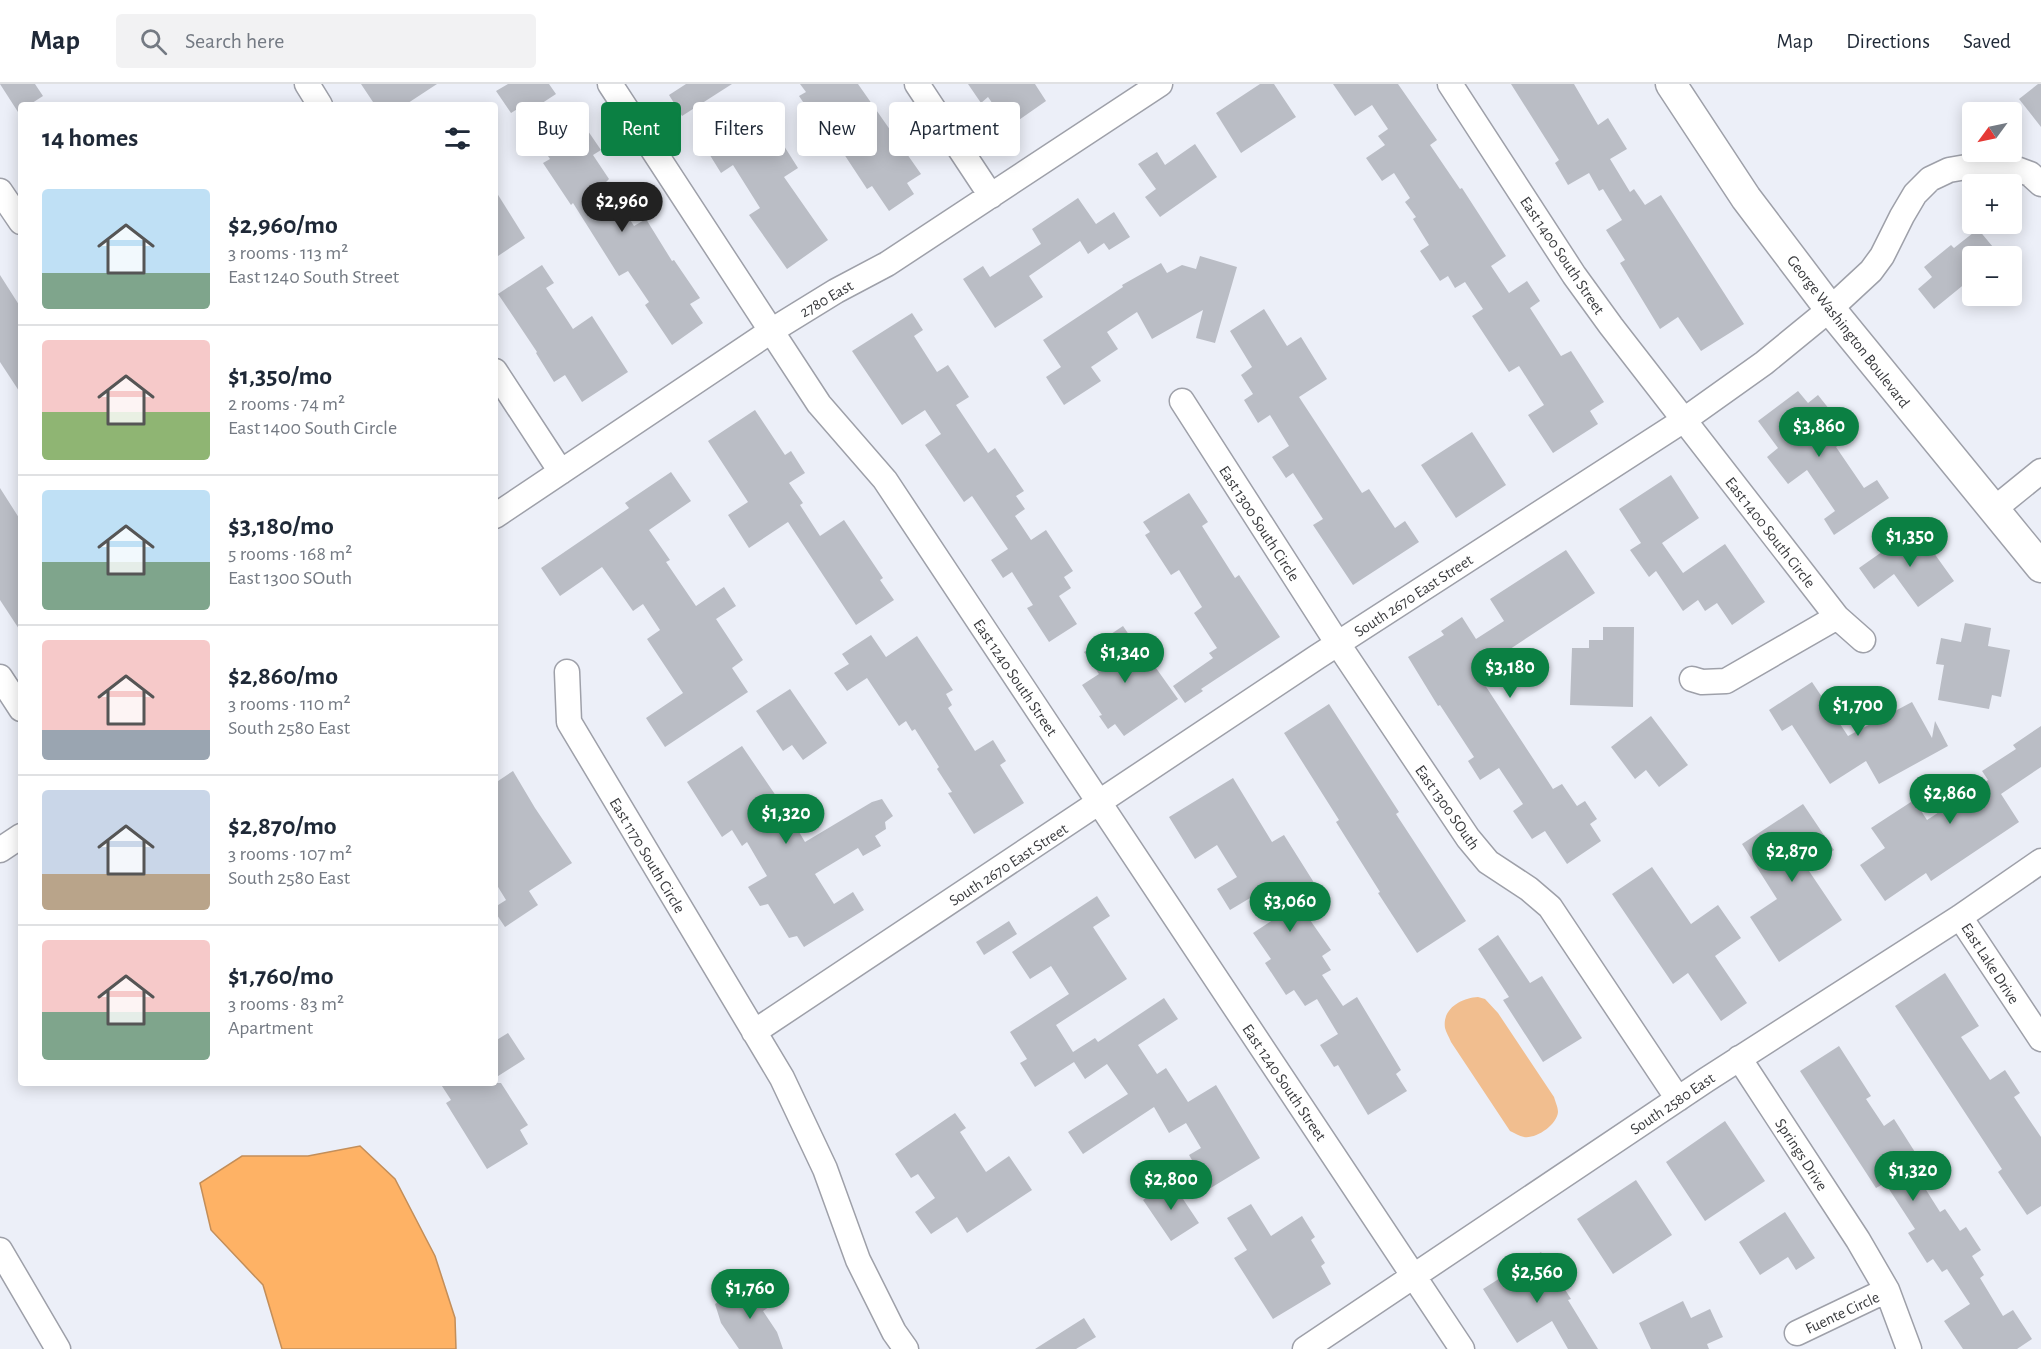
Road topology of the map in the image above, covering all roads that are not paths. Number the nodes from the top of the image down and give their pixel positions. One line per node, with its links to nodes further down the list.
1 (307, 84): 7 (street)
2 (610, 84): 13 (street, East 1240 South Street)
3 (917, 84): 10 (street)
4 (1160, 84): 10 (street, 2780 East)
5 (1450, 84): 16 (street, East 1400 South Street)
6 (1671, 84): 12 (main road, George Washington Boulevard)
7 (318, 102)
8 (2041, 184): 12 (street, South 2670 East Street)
9 (0, 191): 11 (street)
10 (991, 196): 13 (street, 2780 East)
11 (18, 218)
12 (1830, 309): 16 (street, South 2670 East Street); 19 (main road, George Washington Boulevard)
13 (771, 332): 18 (street, 2780 East); 29 (street, East 1240 South Street)
14 (498, 376): 18 (street)
15 (1182, 401): 24 (street, East 1300 South Circle)
16 (1684, 420): 22 (street, East 1400 South Circle); 24 (street, South 2670 East Street)
17 (2041, 471): 19 (street)
18 (561, 472): 20 (street, 2780 East)
19 (1993, 510): 21 (main road, George Washington Boulevard)
20 (498, 514)
21 (2041, 567)
22 (1837, 617): 23 (street, East 1400 South Circle); 27 (street)
23 (1863, 640)
24 (1338, 644): 29 (street, South 2670 East Street); 37 (street, East 1300 SOuth)
25 (567, 672): 34 (street, East 1170 South Circle)
26 (0, 677): 28 (street)
27 (1692, 679)
28 (18, 704)
29 (1100, 803): 34 (street, South 2670 East Street); 39 (street, East 1240 South Street)
30 (18, 838): 31 (street)
31 (0, 850)
32 (2041, 861): 33 (street, South 2580 East)
33 (1960, 917): 35 (street, East Lake Drive); 36 (street, South 2580 East)
34 (754, 1032): 43 (street, East 1170 South Circle)
35 (2041, 1040)
36 (1740, 1058): 37 (street, South 2580 East); 40 (street, Springs Drive)
37 (1678, 1099): 39 (street, South 2580 East)
38 (0, 1250): 42 (street)
39 (1414, 1277): 44 (street, South 2580 East); 45 (street, East 1240 South Street)
40 (1887, 1290): 41 (street, Fuente Circle); 46 (street, Springs Drive)
41 (1797, 1333)
42 (58, 1349)
43 (906, 1349)
44 (1305, 1349)
45 (1462, 1349)
46 (1910, 1349)

